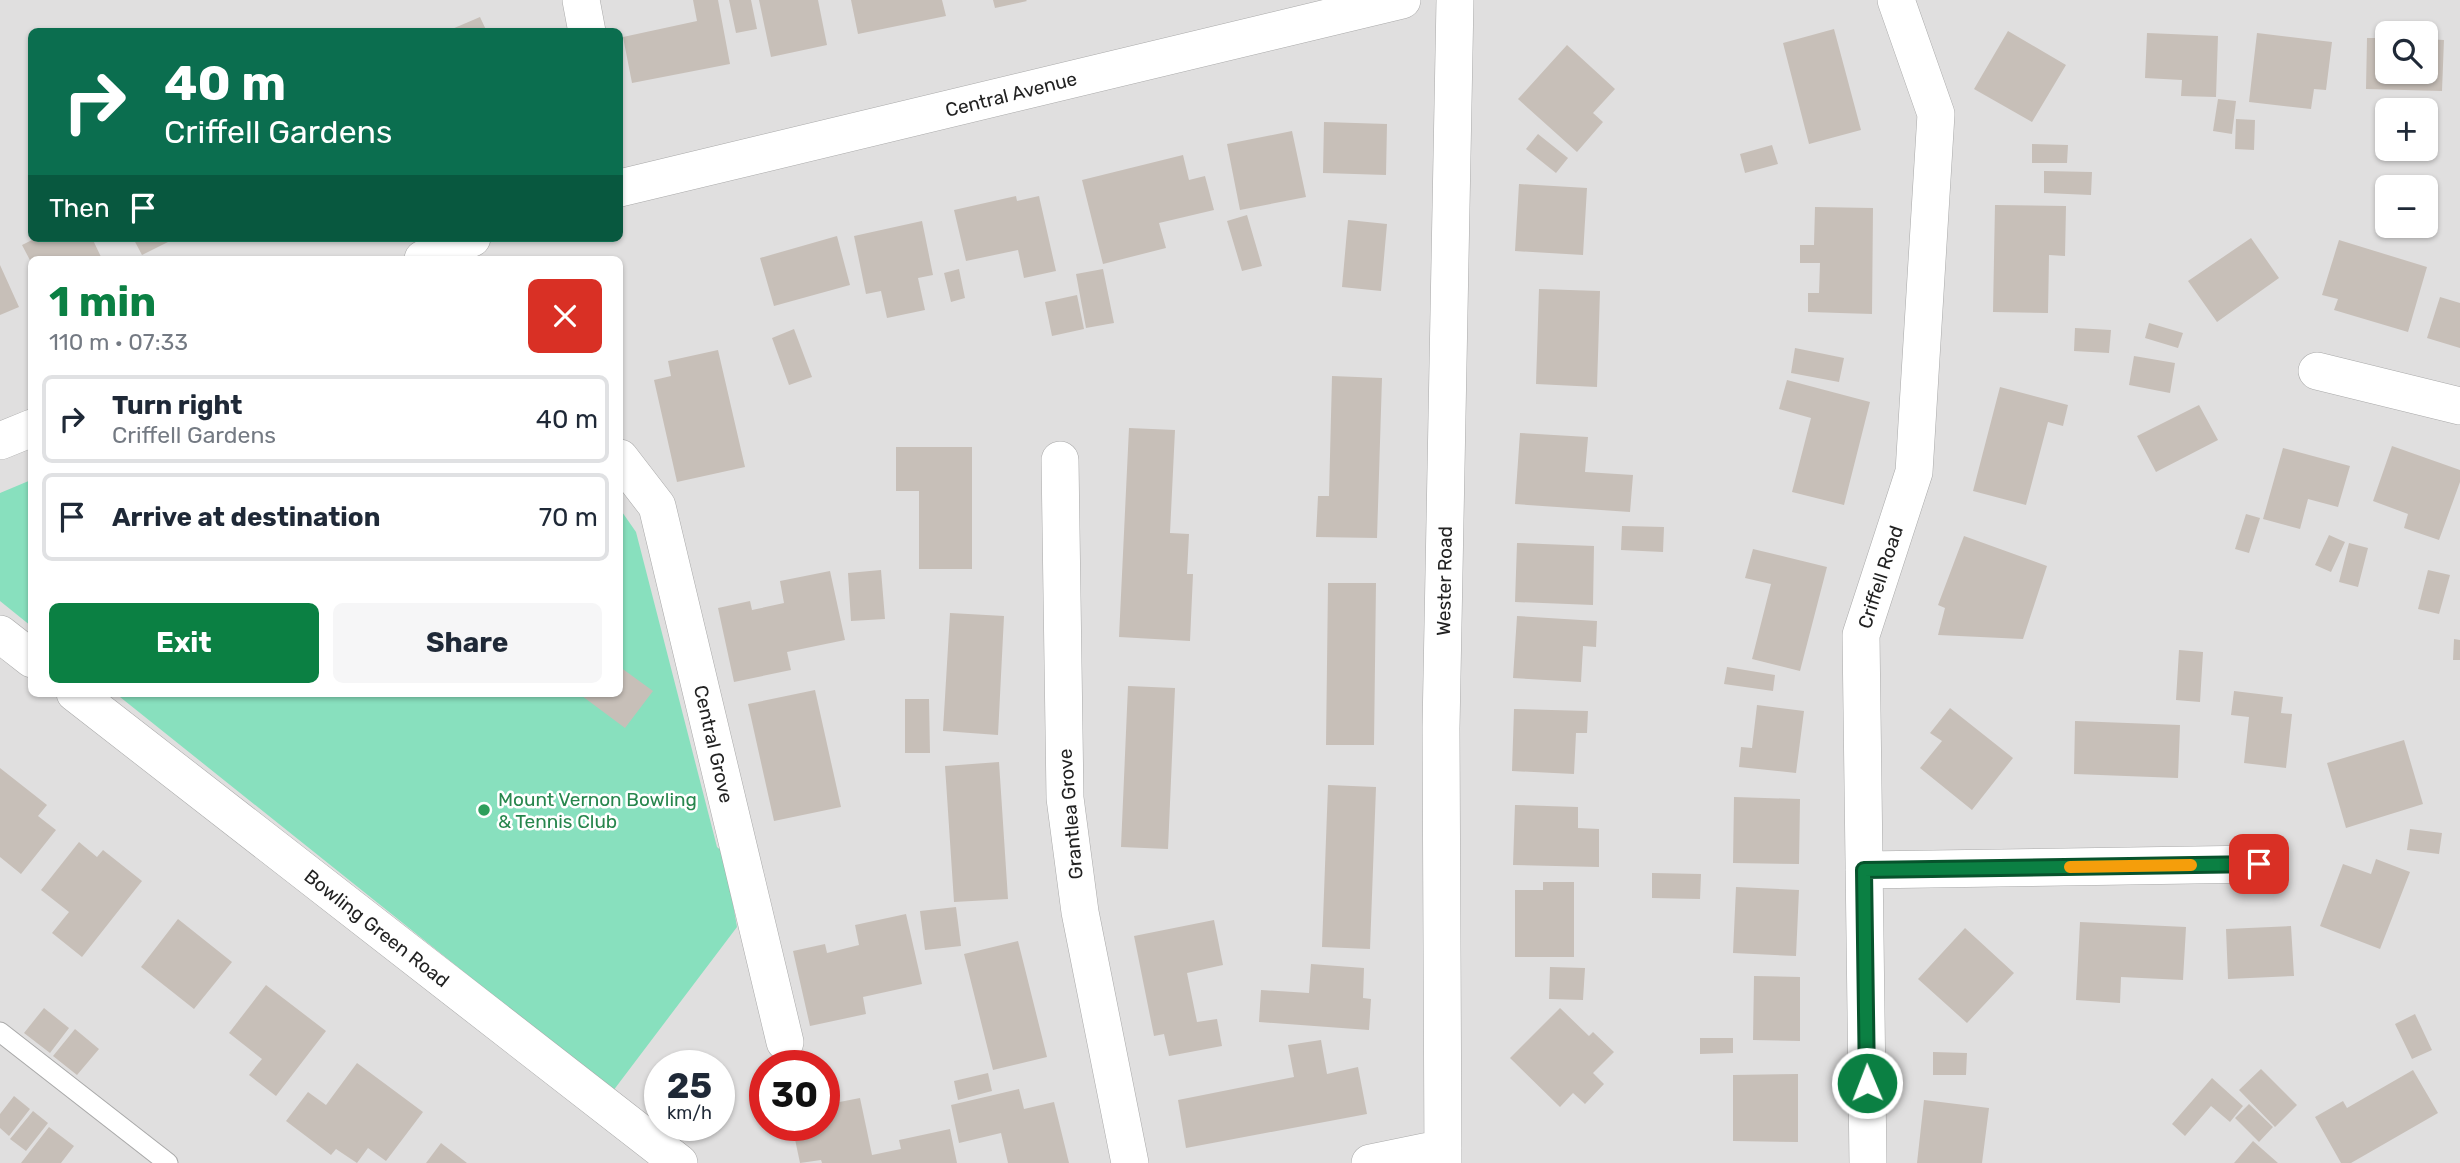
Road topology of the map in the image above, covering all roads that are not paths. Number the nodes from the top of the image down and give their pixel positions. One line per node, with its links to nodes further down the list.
1 (581, 0): 5 (street)
2 (1402, 0): 6 (street, Central Avenue)
3 (1455, 0): 22 (street, Wester Road)
4 (1896, 0): 19 (street, Criffell Road)
5 (586, 28)
6 (623, 187)
7 (463, 242): 8 (street)
8 (430, 256)
9 (2317, 371): 10 (street)
10 (2460, 405)
11 (28, 430): 12 (street)
12 (0, 441)
13 (1059, 460): 25 (street, Grantlea Grove)
14 (623, 462): 21 (street, Central Grove)
15 (0, 634): 16 (street)
16 (28, 656)
17 (80, 697): 24 (street, Bowling Green Road)
18 (2259, 864): 19 (street)
19 (1864, 870): 27 (street, Criffell Road)
20 (0, 1032): 23 (lane)
21 (785, 1042)
22 (1443, 1155): 26 (street)
23 (168, 1163)
24 (679, 1163)
25 (1130, 1163)
26 (1370, 1163)
27 (1868, 1163)

